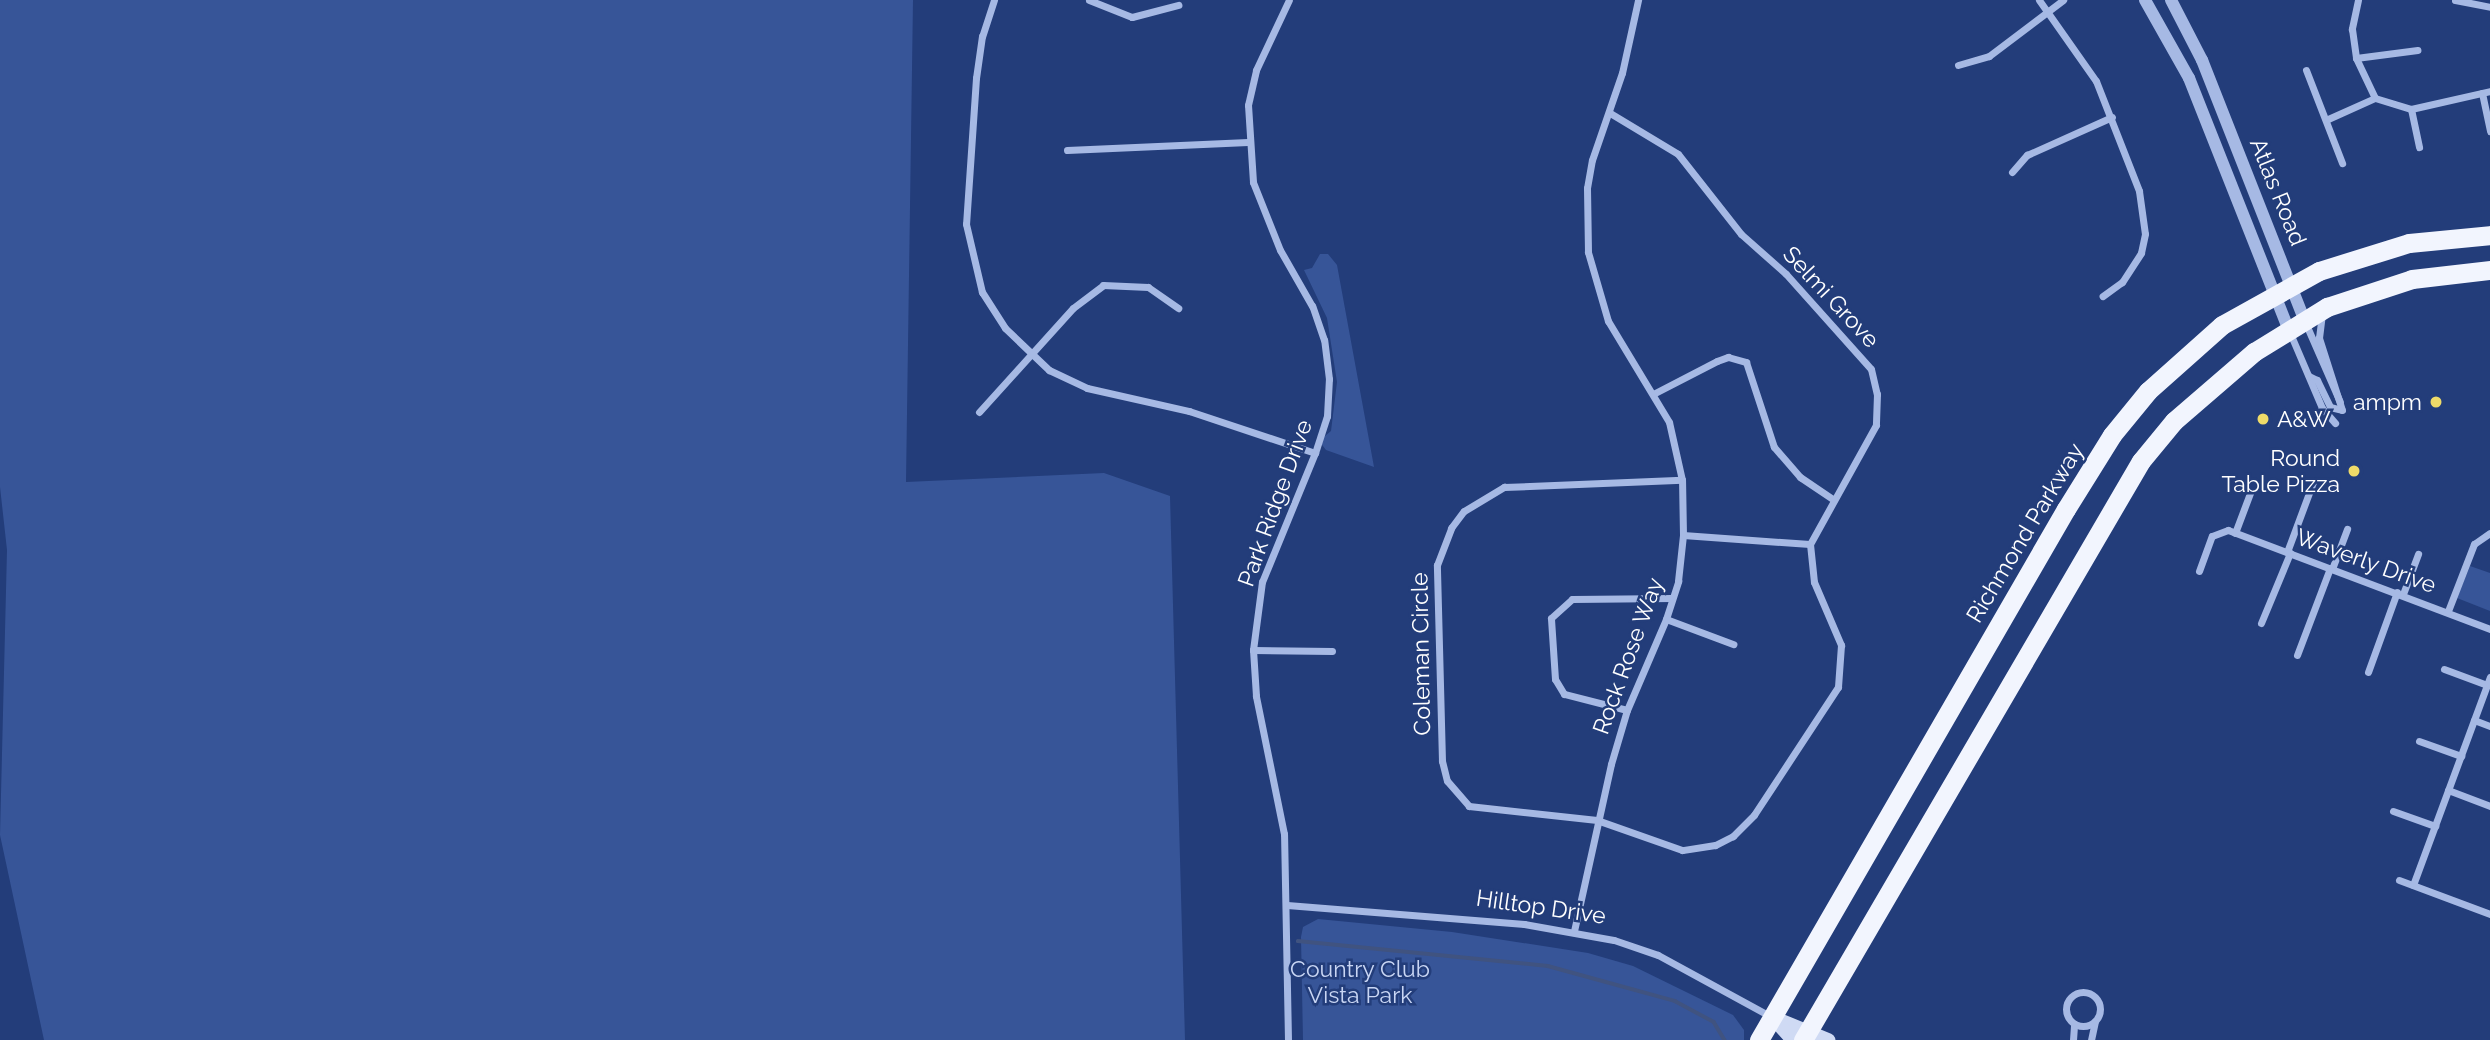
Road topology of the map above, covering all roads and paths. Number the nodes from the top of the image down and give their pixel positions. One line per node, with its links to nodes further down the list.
1 (995, 0): 37 (street)
2 (1089, 0): 11 (street)
3 (1289, 0): 25 (street, Park Ridge Drive)
4 (1638, 0): 21 (street, Rock Rose Way)
5 (2039, 0): 13 (street)
6 (2063, 0): 13 (street)
7 (2145, 0): 32 (street, Atlas Road)
8 (2171, 0): 32 (street, Atlas Road)
9 (2358, 0): 15 (street)
10 (2455, 0): 12 (street)
11 (1178, 5)
12 (2490, 7)
13 (2049, 11): 16 (street); 22 (street)
14 (2417, 50): 15 (street)
15 (2356, 58): 19 (street)
16 (1958, 65)
17 (2306, 71): 23 (street)
18 (2486, 92): 20 (street); 24 (street)
19 (2375, 98): 20 (street); 23 (street)
20 (2411, 109): 26 (street)
21 (1610, 113): 39 (street, Rock Rose Way); 47 (street, Selmi Grove)
22 (2112, 117): 29 (street); 33 (street)
23 (2328, 119): 28 (street)
24 (2490, 131)
25 (1248, 142): 27 (street); 43 (street, Park Ridge Drive)
26 (2419, 147)
27 (1067, 150)
28 (2342, 163)
29 (2012, 172)
30 (2490, 234): 32 (highway, Richmond Parkway)
31 (2490, 270): 34 (highway)
32 (2283, 288): 36 (street, Atlas Road); 36 (street, Atlas Road); 85 (highway, Richmond Parkway)
33 (2103, 296)
34 (2327, 307): 36 (highway); 40 (street)
35 (1178, 309): 37 (street)
36 (2297, 325): 38 (street, Atlas Road); 40 (street, Atlas Road); 88 (highway)
37 (1031, 355): 41 (street); 43 (street)
38 (2309, 376): 40 (street, Atlas Road); 42 (street, Atlas Road)
39 (1655, 393): 44 (street, Rock Rose Way); 47 (street)
40 (2340, 402)
41 (979, 412)
42 (2334, 423)
43 (1315, 453): 64 (street, Park Ridge Drive)
44 (1682, 480): 51 (street, Rock Rose Way); 78 (street, Coleman Circle)
45 (2313, 482): 53 (street)
46 (2250, 493): 49 (street)
47 (1833, 499): 52 (street, Selmi Grove)
48 (2347, 529): 55 (street)
49 (2232, 532): 53 (street, Waverly Drive); 56 (street)
50 (2490, 533): 59 (street)
51 (1683, 535): 52 (street); 58 (street, Rock Rose Way)
52 (1810, 544): 78 (street)
53 (2289, 552): 55 (street, Waverly Drive); 61 (street)
54 (2418, 554): 57 (street)
55 (2331, 568): 57 (street, Waverly Drive); 66 (street)
56 (2199, 571)
57 (2400, 593): 59 (street, Waverly Drive); 68 (street)
58 (1672, 598): 60 (street, Rock Rose Way); 70 (street)
59 (2448, 611): 62 (street, Waverly Drive)
60 (1667, 619): 63 (street); 70 (street, Rock Rose Way)
61 (2261, 623)
62 (2490, 629)
63 (1733, 644)
64 (1253, 650): 65 (street); 82 (street, Park Ridge Drive)
65 (1332, 651)
66 (2298, 654)
67 (2444, 669): 69 (street)
68 (2368, 672)
69 (2489, 681): 71 (street)
70 (1627, 710): 78 (street, Rock Rose Way)
71 (2474, 720): 72 (street); 74 (street)
72 (2490, 726)
73 (2418, 741): 74 (street)
74 (2461, 756): 75 (street)
75 (2448, 790): 76 (street); 79 (street)
76 (2490, 806)
77 (2393, 811): 79 (street)
78 (1597, 820): 84 (street, Rock Rose Way)
79 (2435, 826): 81 (street)
80 (2399, 880): 81 (street)
81 (2413, 885): 83 (street)
82 (1287, 905): 84 (street, Hilltop Drive); 89 (street, Park Ridge Drive)
83 (2490, 914)
84 (1574, 931): 85 (street, Hilltop Drive)
85 (1772, 1017): 88 (main road, Hilltop Drive); 90 (highway, Richmond Parkway)
86 (2095, 1021): 87 (street); 87 (street); 93 (street)
87 (2074, 1024): 92 (street)
88 (1801, 1037): 91 (main road, Hilltop Drive)
89 (1288, 1040)
90 (1759, 1040)
91 (1828, 1040)
92 (2073, 1040)
93 (2091, 1040)

